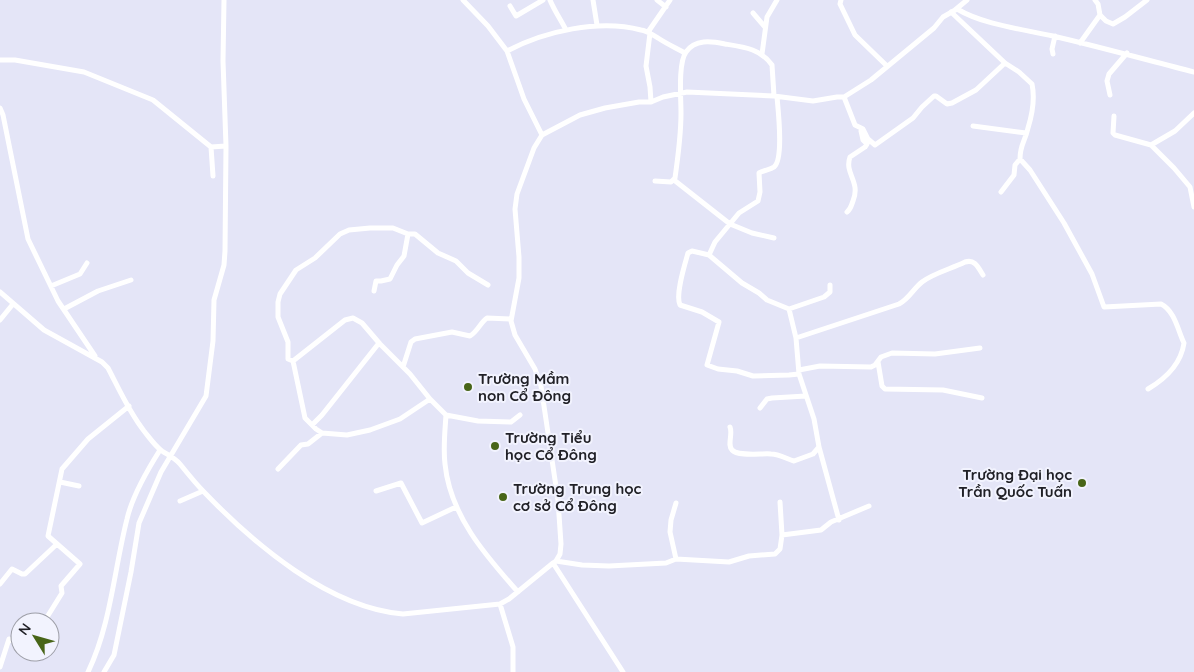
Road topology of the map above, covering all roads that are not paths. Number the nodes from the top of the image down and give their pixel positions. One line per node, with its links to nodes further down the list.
1 (224, 0): 46 (street)
2 (463, 0): 24 (street)
3 (543, 0): 13 (street)
4 (550, 0): 20 (street)
5 (593, 0): 18 (street)
6 (657, 0): 14 (street)
7 (670, 0): 14 (street)
8 (777, 0): 19 (street)
9 (841, 0): 31 (street)
10 (967, 0): 15 (street)
11 (1095, 0): 17 (street)
12 (1147, 0): 17 (street)
13 (510, 6)
14 (666, 7): 21 (street)
15 (953, 11): 22 (street); 30 (street); 31 (street)
16 (752, 13): 19 (street)
17 (1100, 15): 23 (street)
18 (598, 25): 20 (street); 21 (street)
19 (765, 27): 27 (street)
20 (566, 30): 24 (street)
21 (649, 32): 25 (street); 37 (street)
22 (1055, 36): 23 (street); 28 (street)
23 (1080, 43): 26 (street)
24 (507, 51): 44 (street)
25 (685, 53): 27 (street); 33 (street)
26 (1126, 53): 32 (street); 34 (street)
27 (762, 54): 35 (street)
28 (1053, 54)
29 (0, 60): 47 (street)
30 (1005, 63): 42 (street); 43 (street)
31 (887, 66): 36 (street)
32 (1194, 72)
33 (680, 94): 35 (street); 37 (street); 50 (street)
34 (1110, 95)
35 (775, 96): 36 (street); 55 (street)
36 (844, 98): 42 (street)
37 (651, 102): 44 (street)
38 (0, 108): 64 (street)
39 (1194, 113): 45 (street)
40 (1114, 116): 45 (street)
41 (972, 126): 43 (street)
42 (859, 128): 54 (street)
43 (1026, 134): 48 (street)
44 (542, 135): 70 (street)
45 (1151, 145): 53 (street)
46 (226, 146): 47 (street); 92 (street)
47 (211, 147): 49 (street)
48 (1020, 159): 52 (street); 80 (street)
49 (213, 176)
50 (674, 180): 51 (street); 55 (street)
51 (655, 181)
52 (1001, 192)
53 (1194, 208)
54 (847, 212)
55 (730, 224): 57 (street); 58 (street)
56 (408, 234): 62 (street); 65 (street); 77 (street)
57 (774, 238)
58 (709, 255): 69 (street); 79 (street)
59 (87, 263): 64 (street)
60 (982, 275): 72 (street)
61 (131, 280): 68 (street)
62 (488, 285)
63 (830, 285): 69 (street)
64 (51, 286): 68 (street)
65 (374, 291)
66 (0, 292): 67 (street)
67 (14, 304): 71 (street); 75 (street)
68 (64, 309): 75 (street)
69 (790, 309): 72 (street)
70 (511, 319): 78 (street); 107 (street)
71 (0, 320)
72 (796, 338): 79 (street)
73 (380, 343): 77 (street); 78 (street); 88 (street)
74 (980, 348): 76 (street)
75 (96, 357): 84 (street)
76 (878, 360): 79 (street); 82 (street)
77 (293, 361): 88 (street)
78 (402, 367): 83 (street)
79 (799, 372): 81 (street)
80 (1148, 390)
81 (806, 396): 85 (street); 91 (street)
82 (982, 398)
83 (430, 399): 86 (street); 90 (street)
84 (129, 406): 92 (street); 94 (street)
85 (760, 408)
86 (446, 415): 87 (street); 102 (street)
87 (520, 415)
88 (312, 425): 90 (street)
89 (730, 427): 91 (street)
90 (322, 433): 93 (street)
91 (819, 447): 103 (street)
92 (165, 453): 96 (street); 114 (street); 115 (street)
93 (278, 469)
94 (60, 482): 95 (street); 105 (street)
95 (79, 486)
96 (203, 491): 98 (street); 110 (street)
97 (376, 491): 102 (street)
98 (180, 501)
99 (780, 502): 104 (street)
100 (676, 503): 106 (street)
101 (869, 506): 103 (street)
102 (456, 507): 109 (street)
103 (839, 520): 104 (street)
104 (782, 535): 106 (street)
105 (57, 544): 108 (street); 111 (street)
106 (676, 559): 107 (street)
107 (555, 562): 109 (street); 117 (street)
108 (0, 584)
109 (518, 592): 110 (street)
110 (500, 604): 116 (street)
111 (50, 612)
112 (10, 639): 113 (street)
113 (0, 666)
114 (88, 672)
115 (104, 672)
116 (513, 672)
117 (623, 672)

